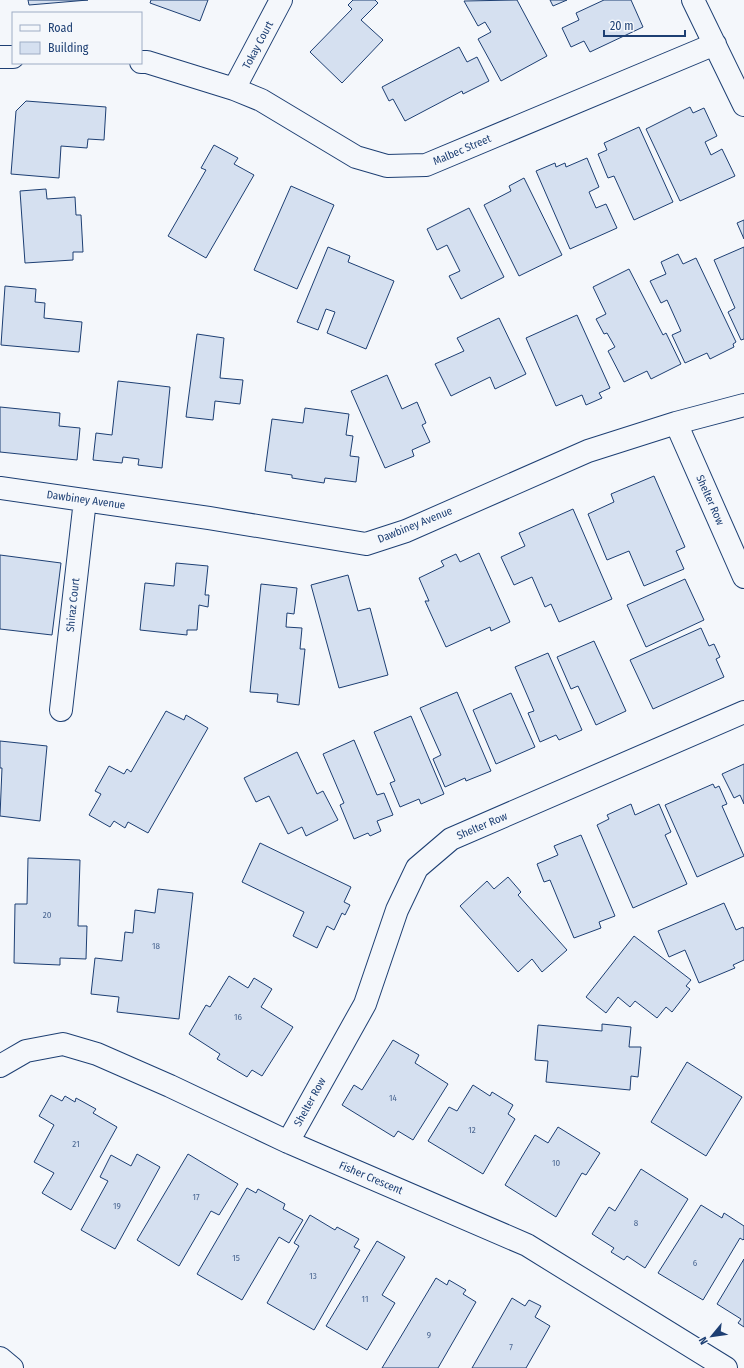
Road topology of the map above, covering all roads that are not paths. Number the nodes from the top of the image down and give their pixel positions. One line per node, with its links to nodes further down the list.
1 (281, 0): 7 (street, Tokay Court)
2 (693, 0): 3 (street)
3 (715, 44): 7 (street, Malbec Street); 8 (street)
4 (0, 57): 5 (street)
5 (12, 57)
6 (142, 62): 7 (street, Malbec Street)
7 (234, 89)
8 (744, 105)
9 (744, 405): 10 (street, Dawbiney Avenue)
10 (676, 423): 12 (street, Dawbiney Avenue); 13 (street, Shelter Row)
11 (0, 488): 12 (street, Dawbiney Avenue)
12 (85, 500): 14 (street, Shiraz Court)
13 (744, 577)
14 (62, 710)
15 (744, 712): 17 (street, Shelter Row)
16 (0, 1066): 17 (street, Fisher Crescent)
17 (288, 1142): 20 (street, Fisher Crescent)
18 (0, 1358): 19 (street)
19 (12, 1368)
20 (726, 1368)

